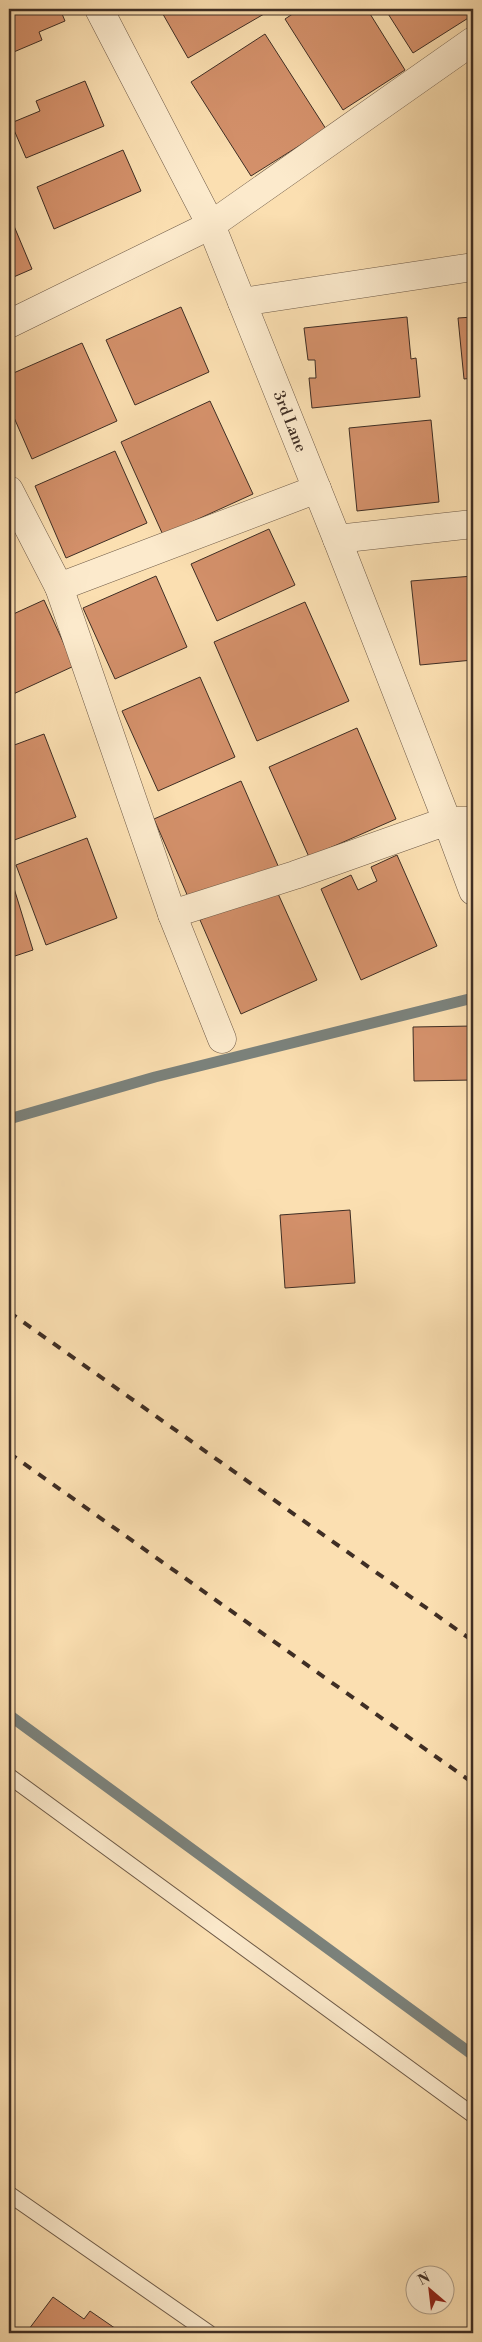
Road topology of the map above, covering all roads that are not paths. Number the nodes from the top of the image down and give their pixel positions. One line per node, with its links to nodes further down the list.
1 (99, 9): 3 (street, 3rd Lane)
2 (473, 41): 3 (street)
3 (211, 225): 5 (street, 3rd Lane); 6 (street)
4 (473, 267): 5 (street)
5 (242, 302): 7 (street, 3rd Lane)
6 (9, 324)
7 (316, 489): 10 (street, 3rd Lane); 11 (street)
8 (9, 490): 11 (street)
9 (473, 524): 10 (street)
10 (337, 538): 12 (street, 3rd Lane)
11 (59, 587): 15 (street)
12 (447, 821): 13 (street); 14 (street, 3rd Lane); 15 (street)
13 (473, 821)
14 (473, 891)
15 (172, 914): 16 (street)
16 (222, 1039)
17 (9, 1776): 18 (lane)
18 (473, 2115)
19 (9, 2194): 20 (lane)
20 (209, 2333)

